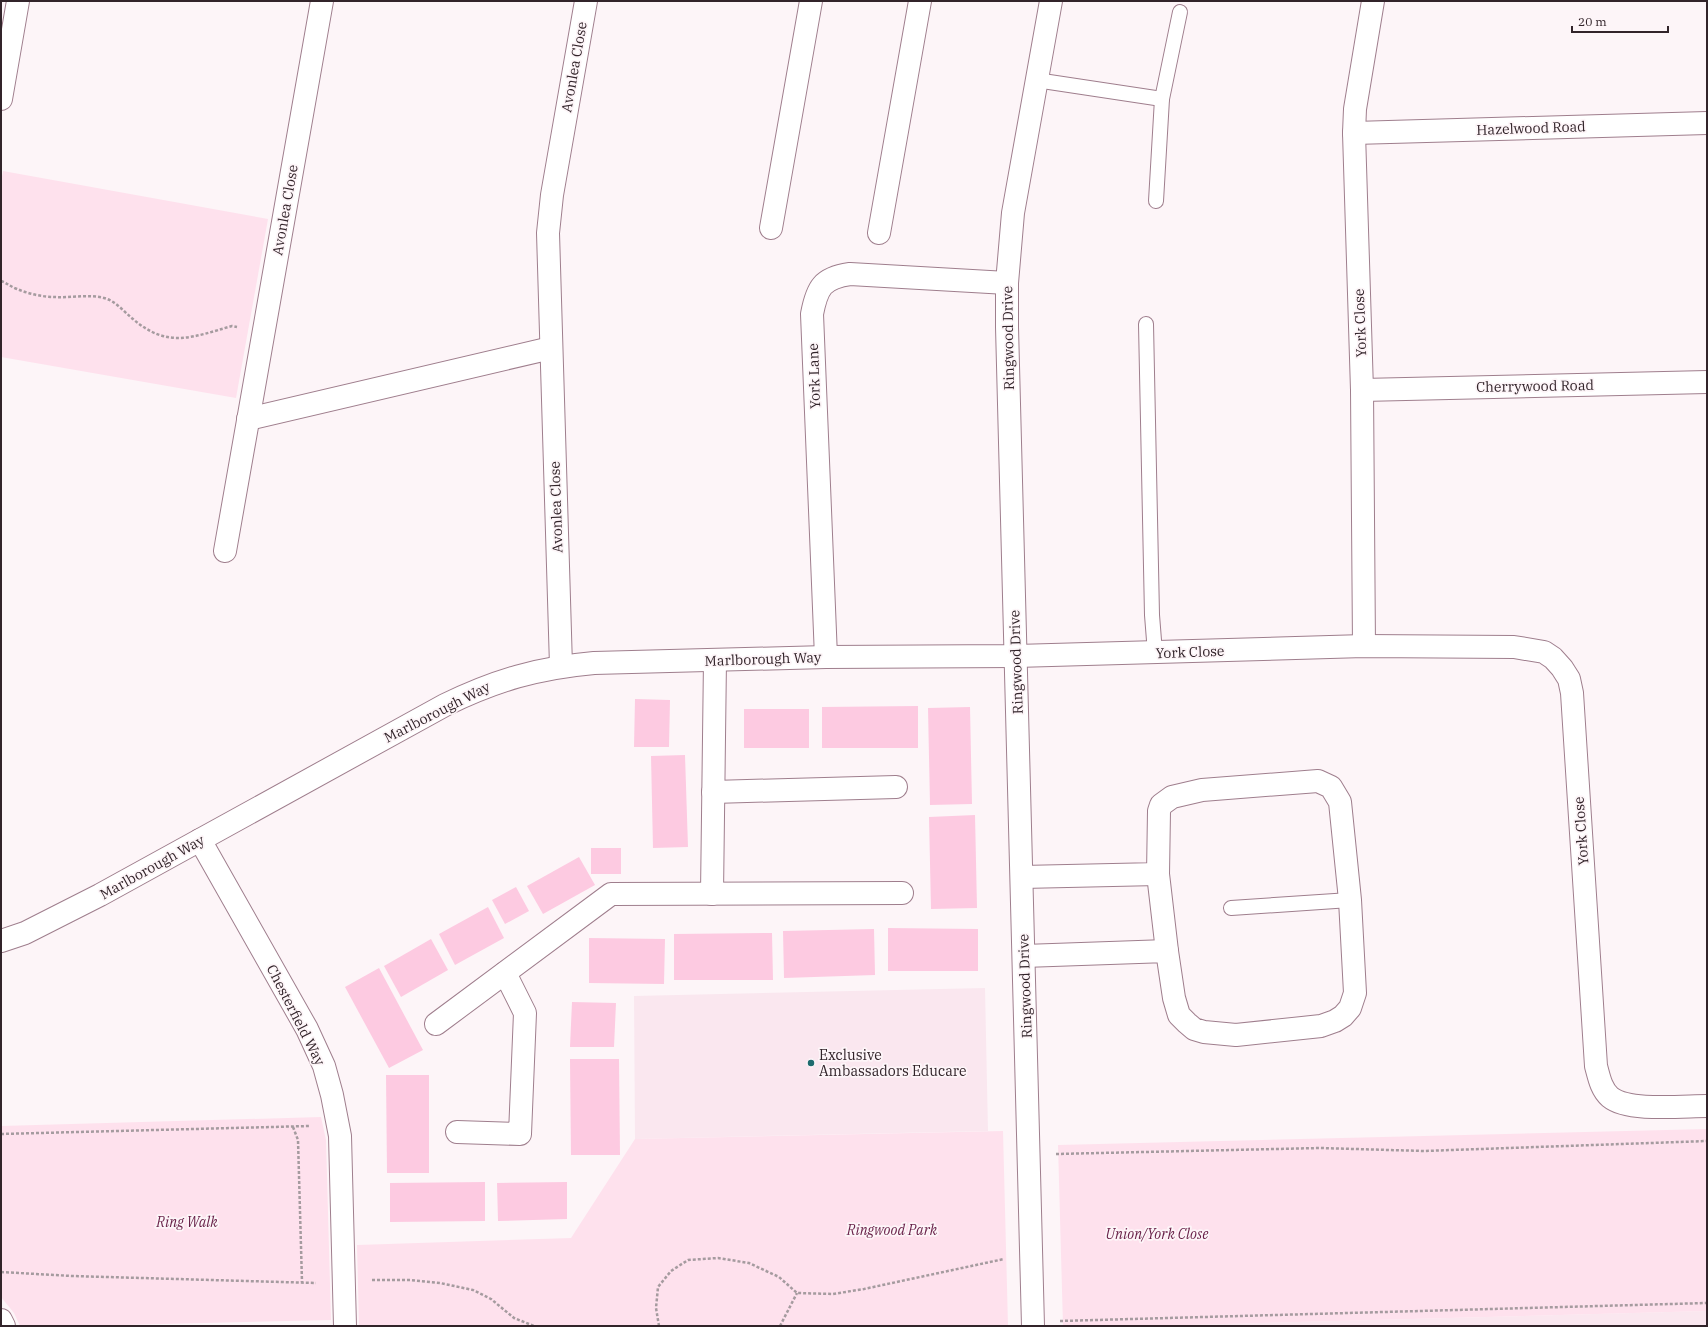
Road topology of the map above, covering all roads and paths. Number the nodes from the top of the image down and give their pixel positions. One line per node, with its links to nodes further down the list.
1 (18, 1): 10 (street)
2 (322, 1): 20 (street, Avonlea Close)
3 (586, 1): 21 (street, Avonlea Close)
4 (811, 1): 15 (street)
5 (920, 1): 16 (street)
6 (1051, 1): 9 (street, Ringwood Drive)
7 (1373, 1): 13 (street, York Close)
8 (1180, 12): 11 (lane)
9 (1036, 80): 11 (lane); 18 (street, Ringwood Drive)
10 (1, 99)
11 (1162, 99): 14 (lane)
12 (1707, 122): 13 (street, Hazelwood Road)
13 (1354, 133): 23 (street, York Close)
14 (1156, 201)
15 (771, 228)
16 (879, 233)
17 (1, 281): 20 (path)
18 (1007, 283): 28 (street, Ringwood Drive); 29 (street, York Lane)
19 (1146, 324): 27 (lane)
20 (264, 330): 24 (street, Avonlea Close)
21 (551, 348): 24 (street); 31 (street, Avonlea Close)
22 (1707, 382): 23 (street, Cherrywood Road)
23 (1362, 390): 26 (street, York Close)
24 (248, 420): 25 (street, Avonlea Close)
25 (225, 551)
26 (1364, 646): 27 (street, York Close); 46 (street, York Close)
27 (1155, 653): 28 (street, York Close)
28 (1016, 656): 29 (street, Marlborough Way); 36 (street, Ringwood Drive)
29 (826, 657): 30 (street, Marlborough Way)
30 (715, 660): 31 (street, Marlborough Way); 33 (street)
31 (562, 666): 34 (street, Marlborough Way)
32 (896, 788): 33 (street)
33 (713, 792): 38 (street)
34 (200, 840): 41 (street, Marlborough Way); 47 (street, Chesterfield Way)
35 (1158, 874): 36 (street); 39 (street); 42 (street)
36 (1022, 877): 43 (street, Ringwood Drive)
37 (902, 893): 38 (street)
38 (712, 894): 44 (street)
39 (1350, 900): 40 (lane); 42 (street)
40 (1231, 908)
41 (1, 940)
42 (1167, 951): 43 (street)
43 (1024, 956): 60 (street, Ringwood Drive)
44 (505, 973): 45 (street); 49 (street)
45 (436, 1024)
46 (1707, 1106)
47 (338, 1126): 48 (path); 56 (street, Chesterfield Way)
48 (293, 1127): 50 (path); 55 (path)
49 (458, 1132)
50 (1, 1134)
51 (1707, 1142): 52 (path)
52 (1055, 1154)
53 (1010, 1258): 57 (path)
54 (1, 1272): 55 (path)
55 (302, 1282): 56 (path)
56 (344, 1284): 62 (street, Chesterfield Way); 63 (path)
57 (797, 1293): 64 (path); 65 (path)
58 (1707, 1303): 60 (path)
59 (1, 1320): 61 (street)
60 (1033, 1324)
61 (4, 1326)
62 (345, 1326)
63 (534, 1326)
64 (659, 1326)
65 (780, 1326)

